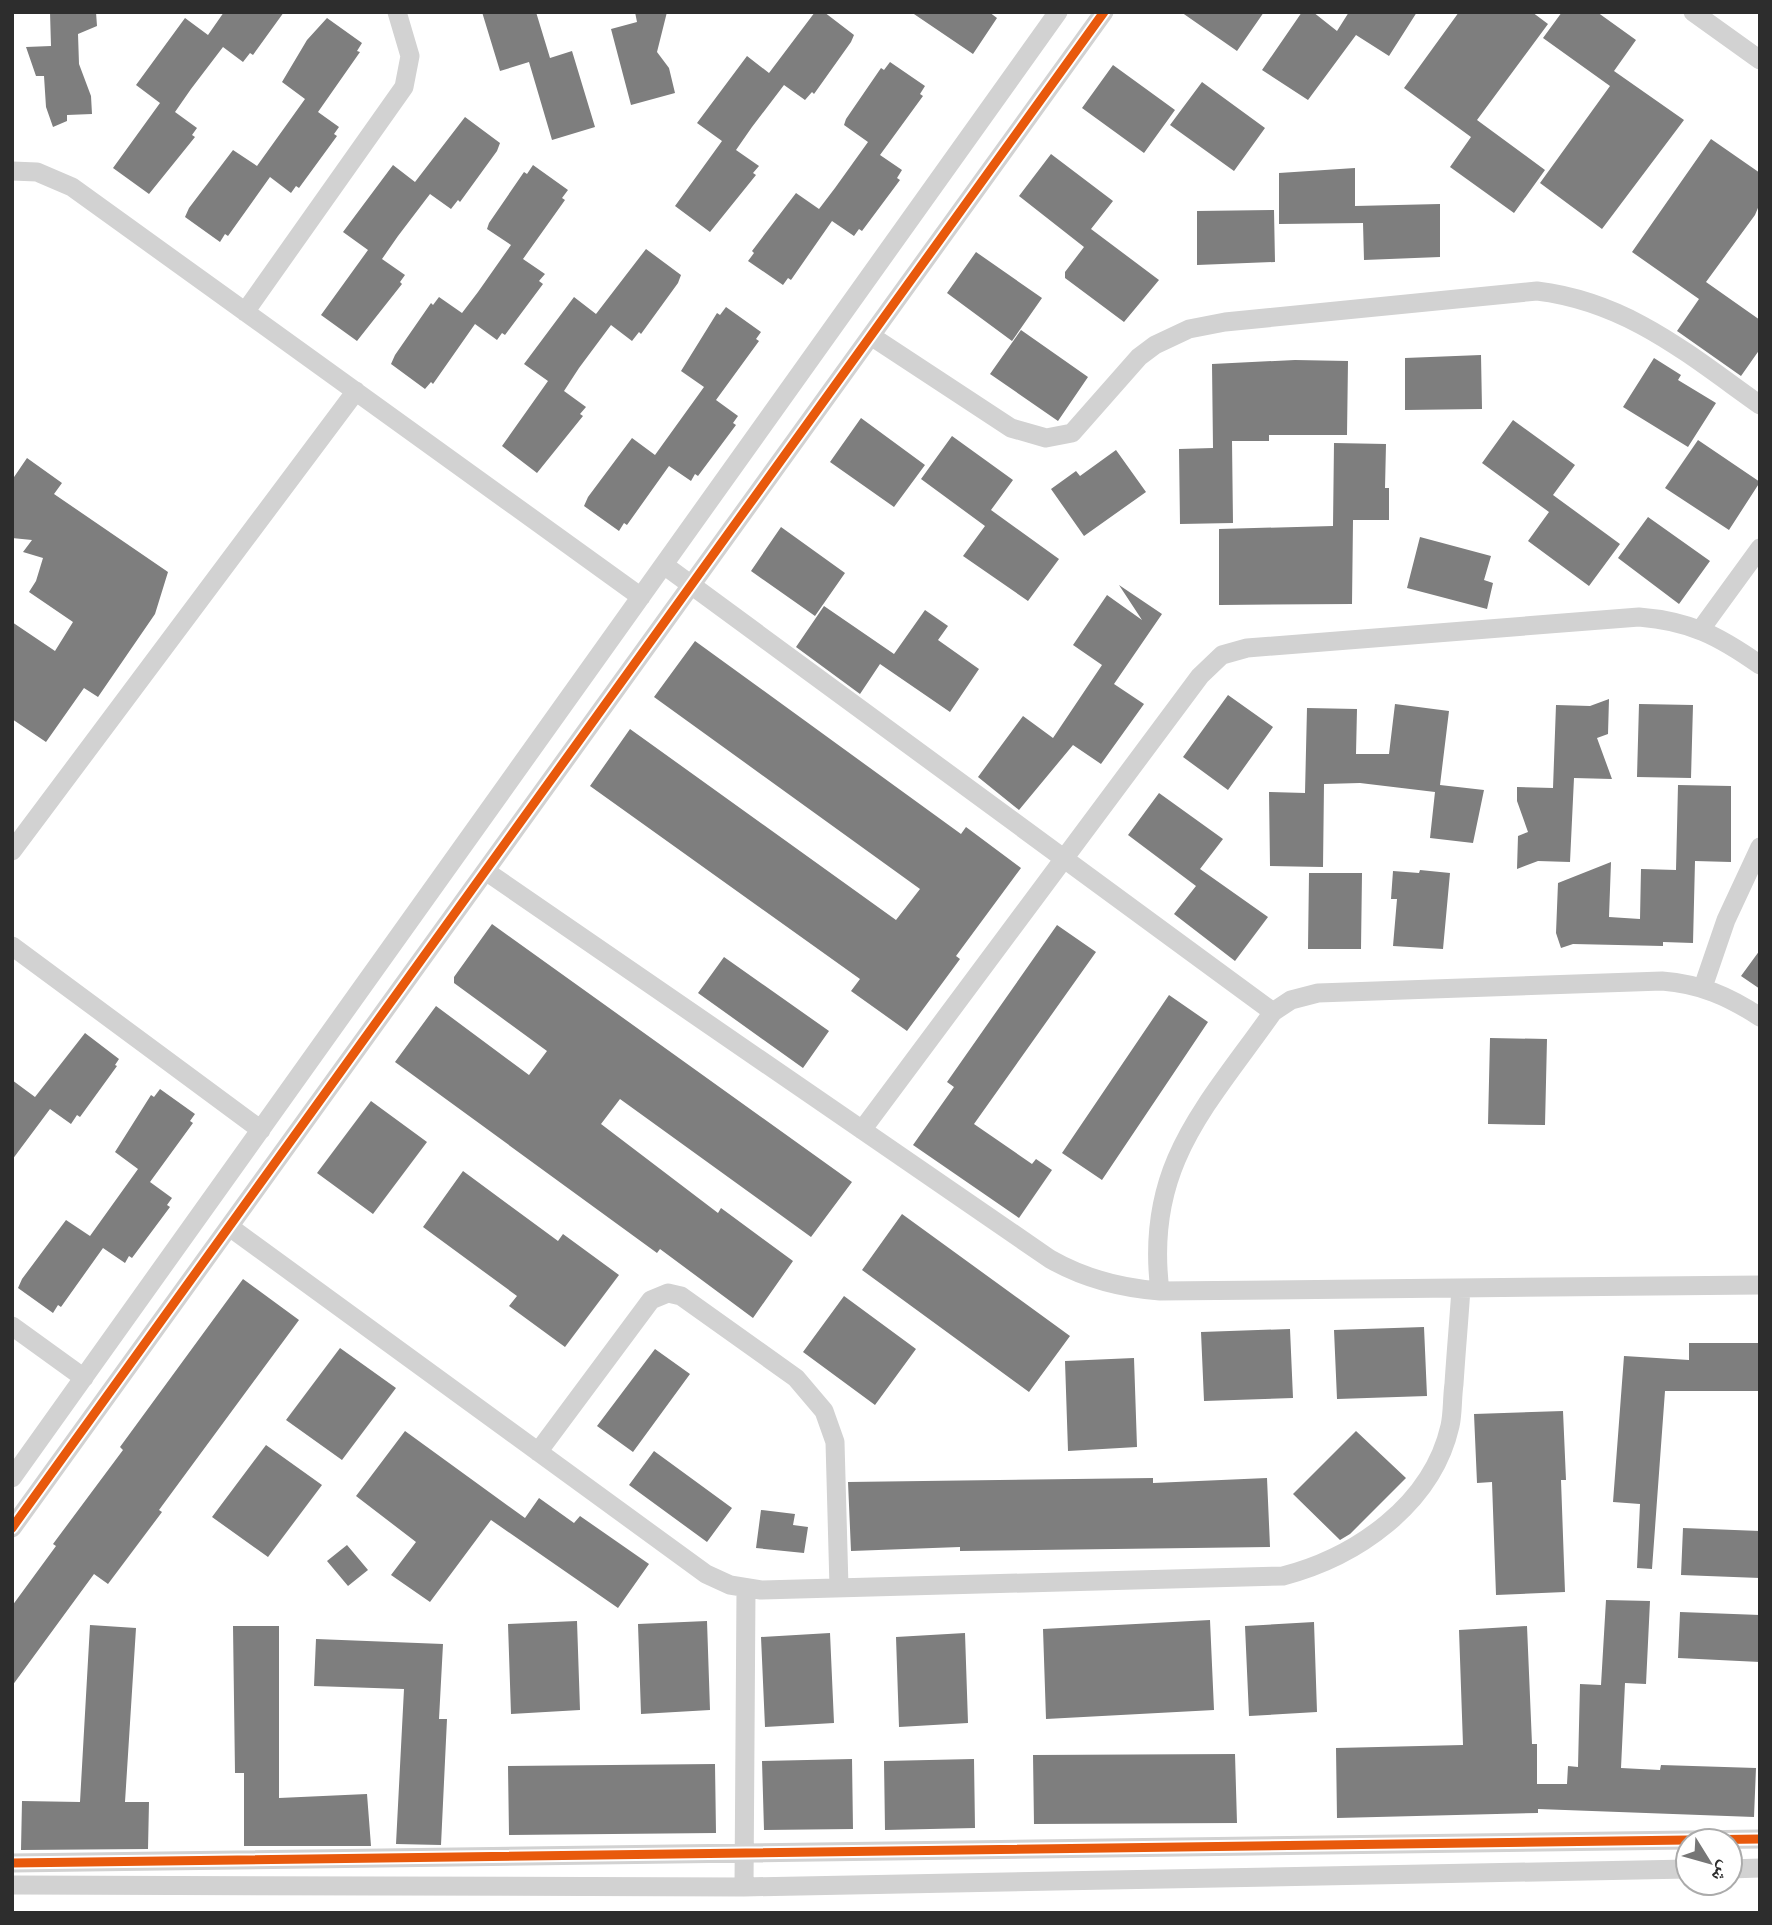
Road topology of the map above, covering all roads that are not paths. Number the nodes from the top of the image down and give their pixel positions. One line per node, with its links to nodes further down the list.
1 (397, 12): 7 (street)
2 (1058, 12): 12 (street)
3 (1104, 12): 8 (street)
4 (1693, 12): 5 (street)
5 (1760, 60)
6 (12, 171): 7 (street)
7 (245, 312): 9 (street)
8 (871, 337): 10 (street); 13 (street)
9 (356, 391): 14 (street); 18 (street)
10 (1760, 405)
11 (1760, 548): 15 (street)
12 (664, 565): 13 (street); 14 (street)
13 (692, 586): 19 (street); 20 (street)
14 (641, 597): 23 (street)
15 (1701, 629): 16 (street); 19 (street)
16 (1760, 664)
17 (1760, 847): 22 (street)
18 (12, 851)
19 (1064, 859): 24 (street); 28 (street)
20 (487, 872): 26 (street); 28 (street)
21 (12, 946): 27 (street)
22 (1703, 987): 24 (street); 25 (street)
23 (349, 1006): 26 (street); 27 (street)
24 (1273, 1012): 32 (street)
25 (1760, 1017)
26 (377, 1026): 29 (street)
27 (261, 1130): 34 (street)
28 (862, 1130): 32 (street)
29 (231, 1228): 35 (street); 37 (street)
30 (1760, 1285): 31 (street)
31 (1461, 1288): 32 (street); 38 (street)
32 (1160, 1290)
33 (12, 1326): 34 (street)
34 (84, 1378): 36 (street)
35 (538, 1452): 38 (street); 39 (street)
36 (12, 1478)
37 (12, 1528)
38 (839, 1587): 39 (street)
39 (746, 1588): 41 (street)
40 (1760, 1839): 41 (street)
41 (745, 1853): 42 (street); 45 (street)
42 (12, 1863)
43 (1674, 1870): 45 (street)
44 (12, 1885): 45 (street)
45 (744, 1887)

